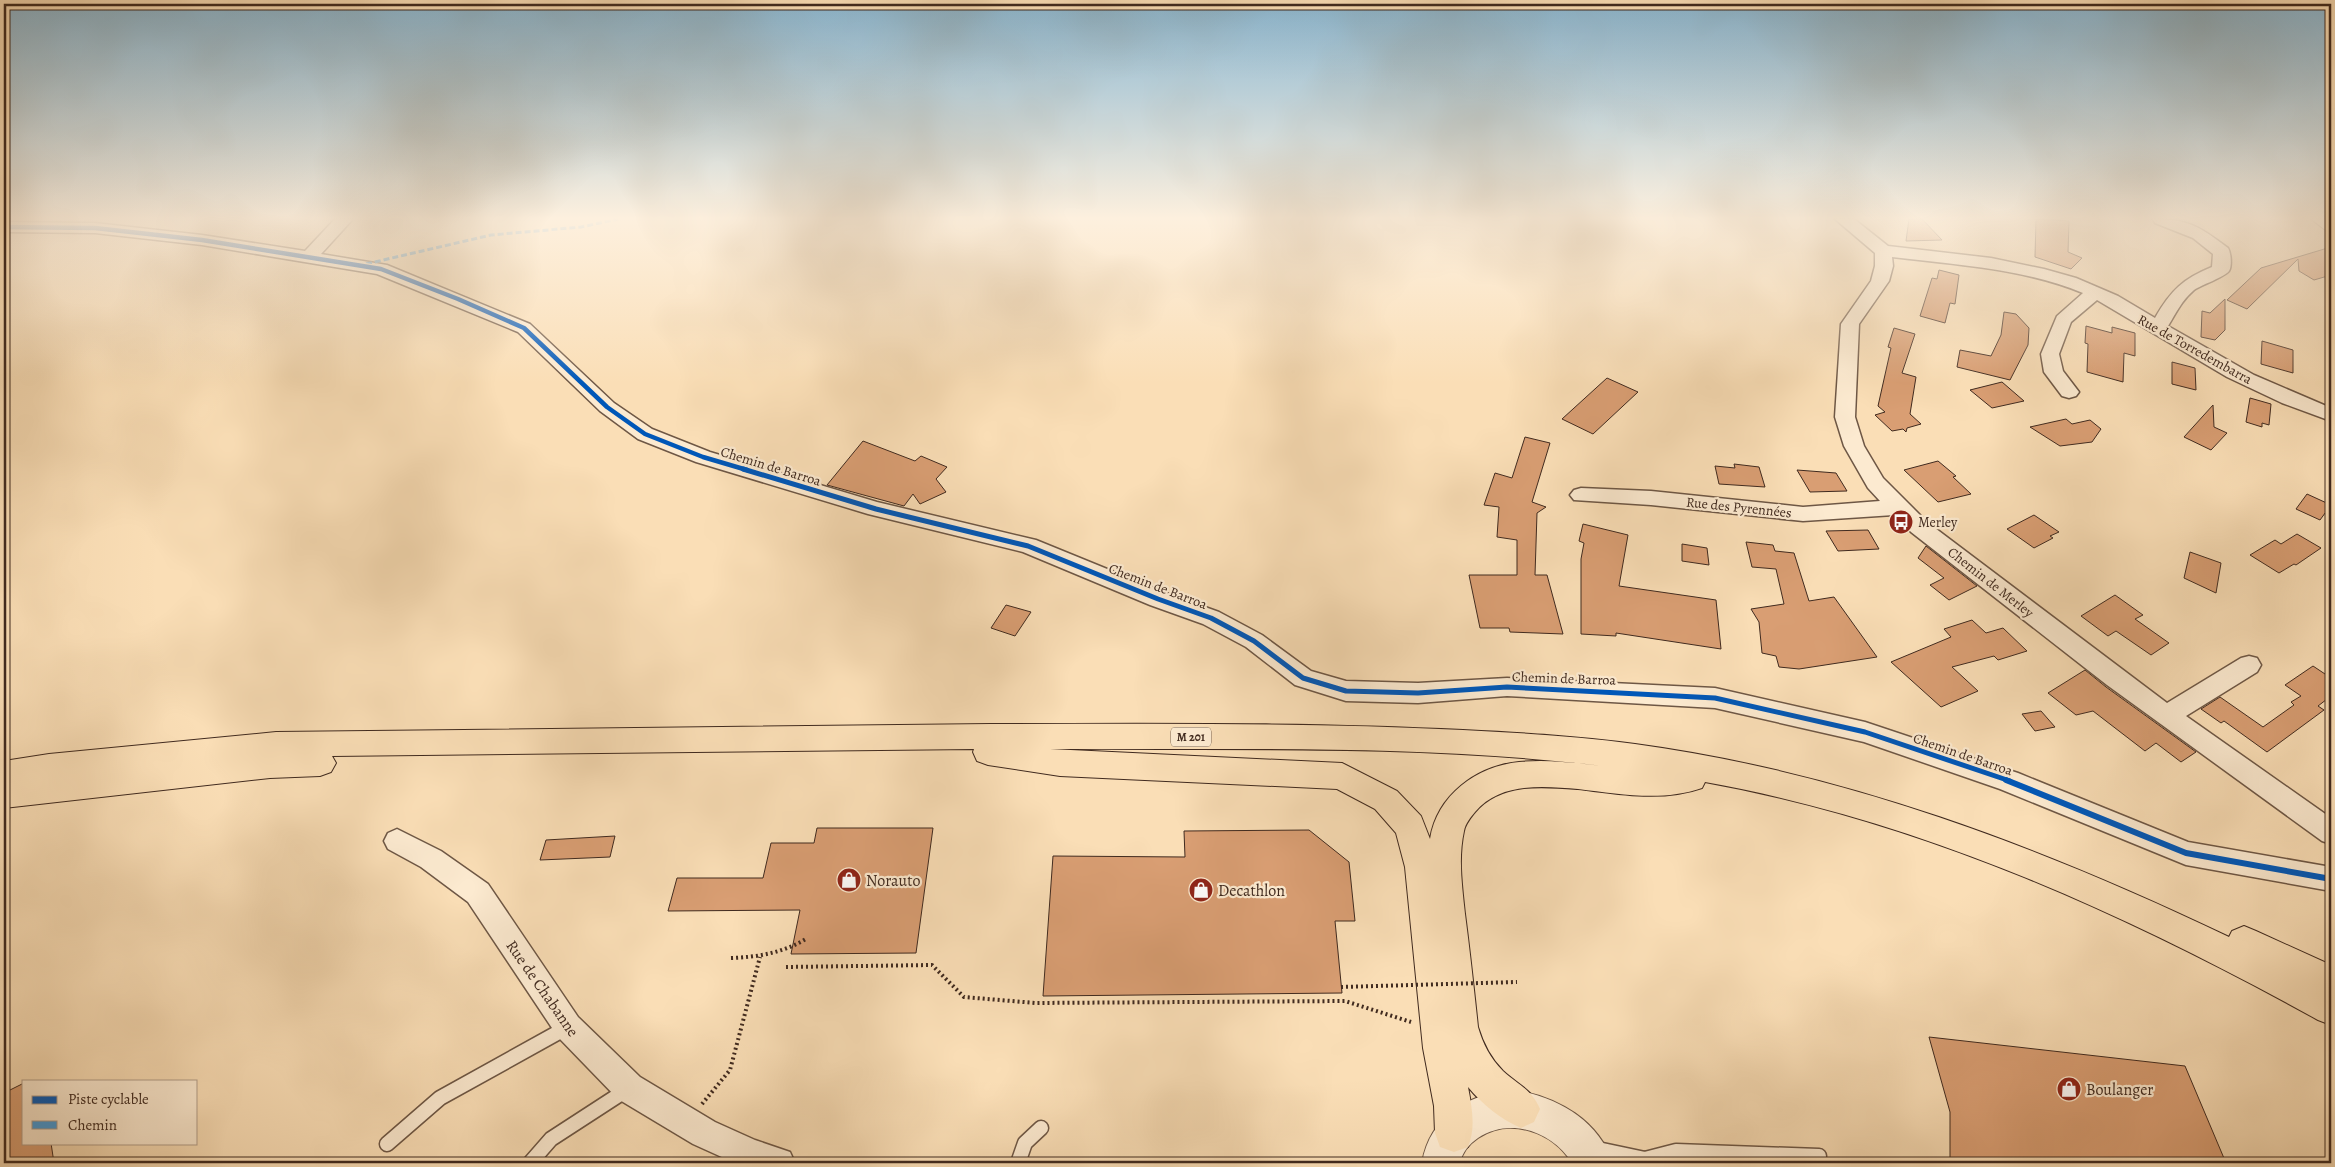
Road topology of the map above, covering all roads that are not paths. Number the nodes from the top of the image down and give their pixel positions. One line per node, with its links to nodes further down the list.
1 (392, 273): 20 (street, Chemin de Barroa)
2 (1882, 273): 10 (street, Chemin de Merley)
3 (2044, 273): 5 (street, Rue de Torredembarra)
4 (2212, 273): 6 (street)
5 (2095, 292): 6 (street, Rue de Torredembarra); 7 (street)
6 (2158, 328): 8 (street, Rue de Torredembarra)
7 (2069, 392)
8 (2331, 415)
9 (1581, 495): 10 (street, Rue des Pyrennées)
10 (1897, 506): 12 (street, Chemin de Merley)
11 (2249, 665): 12 (street)
12 (2167, 715): 18 (street, Chemin de Merley)
13 (1451, 741): 15 (highway, M 201); 21 (highway); 22 (highway, M 201)
14 (988, 752): 16 (highway, M 201); 17 (highway, M 201); 29 (highway)
15 (4, 774)
16 (1691, 779): 23 (highway, M 201); 26 (highway)
17 (4, 795)
18 (2331, 833)
19 (397, 842): 24 (street, Rue de Chabanne)
20 (2331, 879)
21 (2331, 982)
22 (2331, 1008)
23 (2331, 1020)
24 (568, 1027): 25 (street, Rue de Chabanne); 28 (lane)
25 (629, 1088): 33 (lane); 34 (street, Rue de Chabanne)
26 (1521, 1109): 29 (street); 30 (street)
27 (1041, 1128): 35 (lane)
28 (387, 1144)
29 (1444, 1155)
30 (1589, 1155): 32 (lane)
31 (1819, 1156): 32 (lane)
32 (1644, 1161)
33 (530, 1163)
34 (779, 1163)
35 (1018, 1163)

